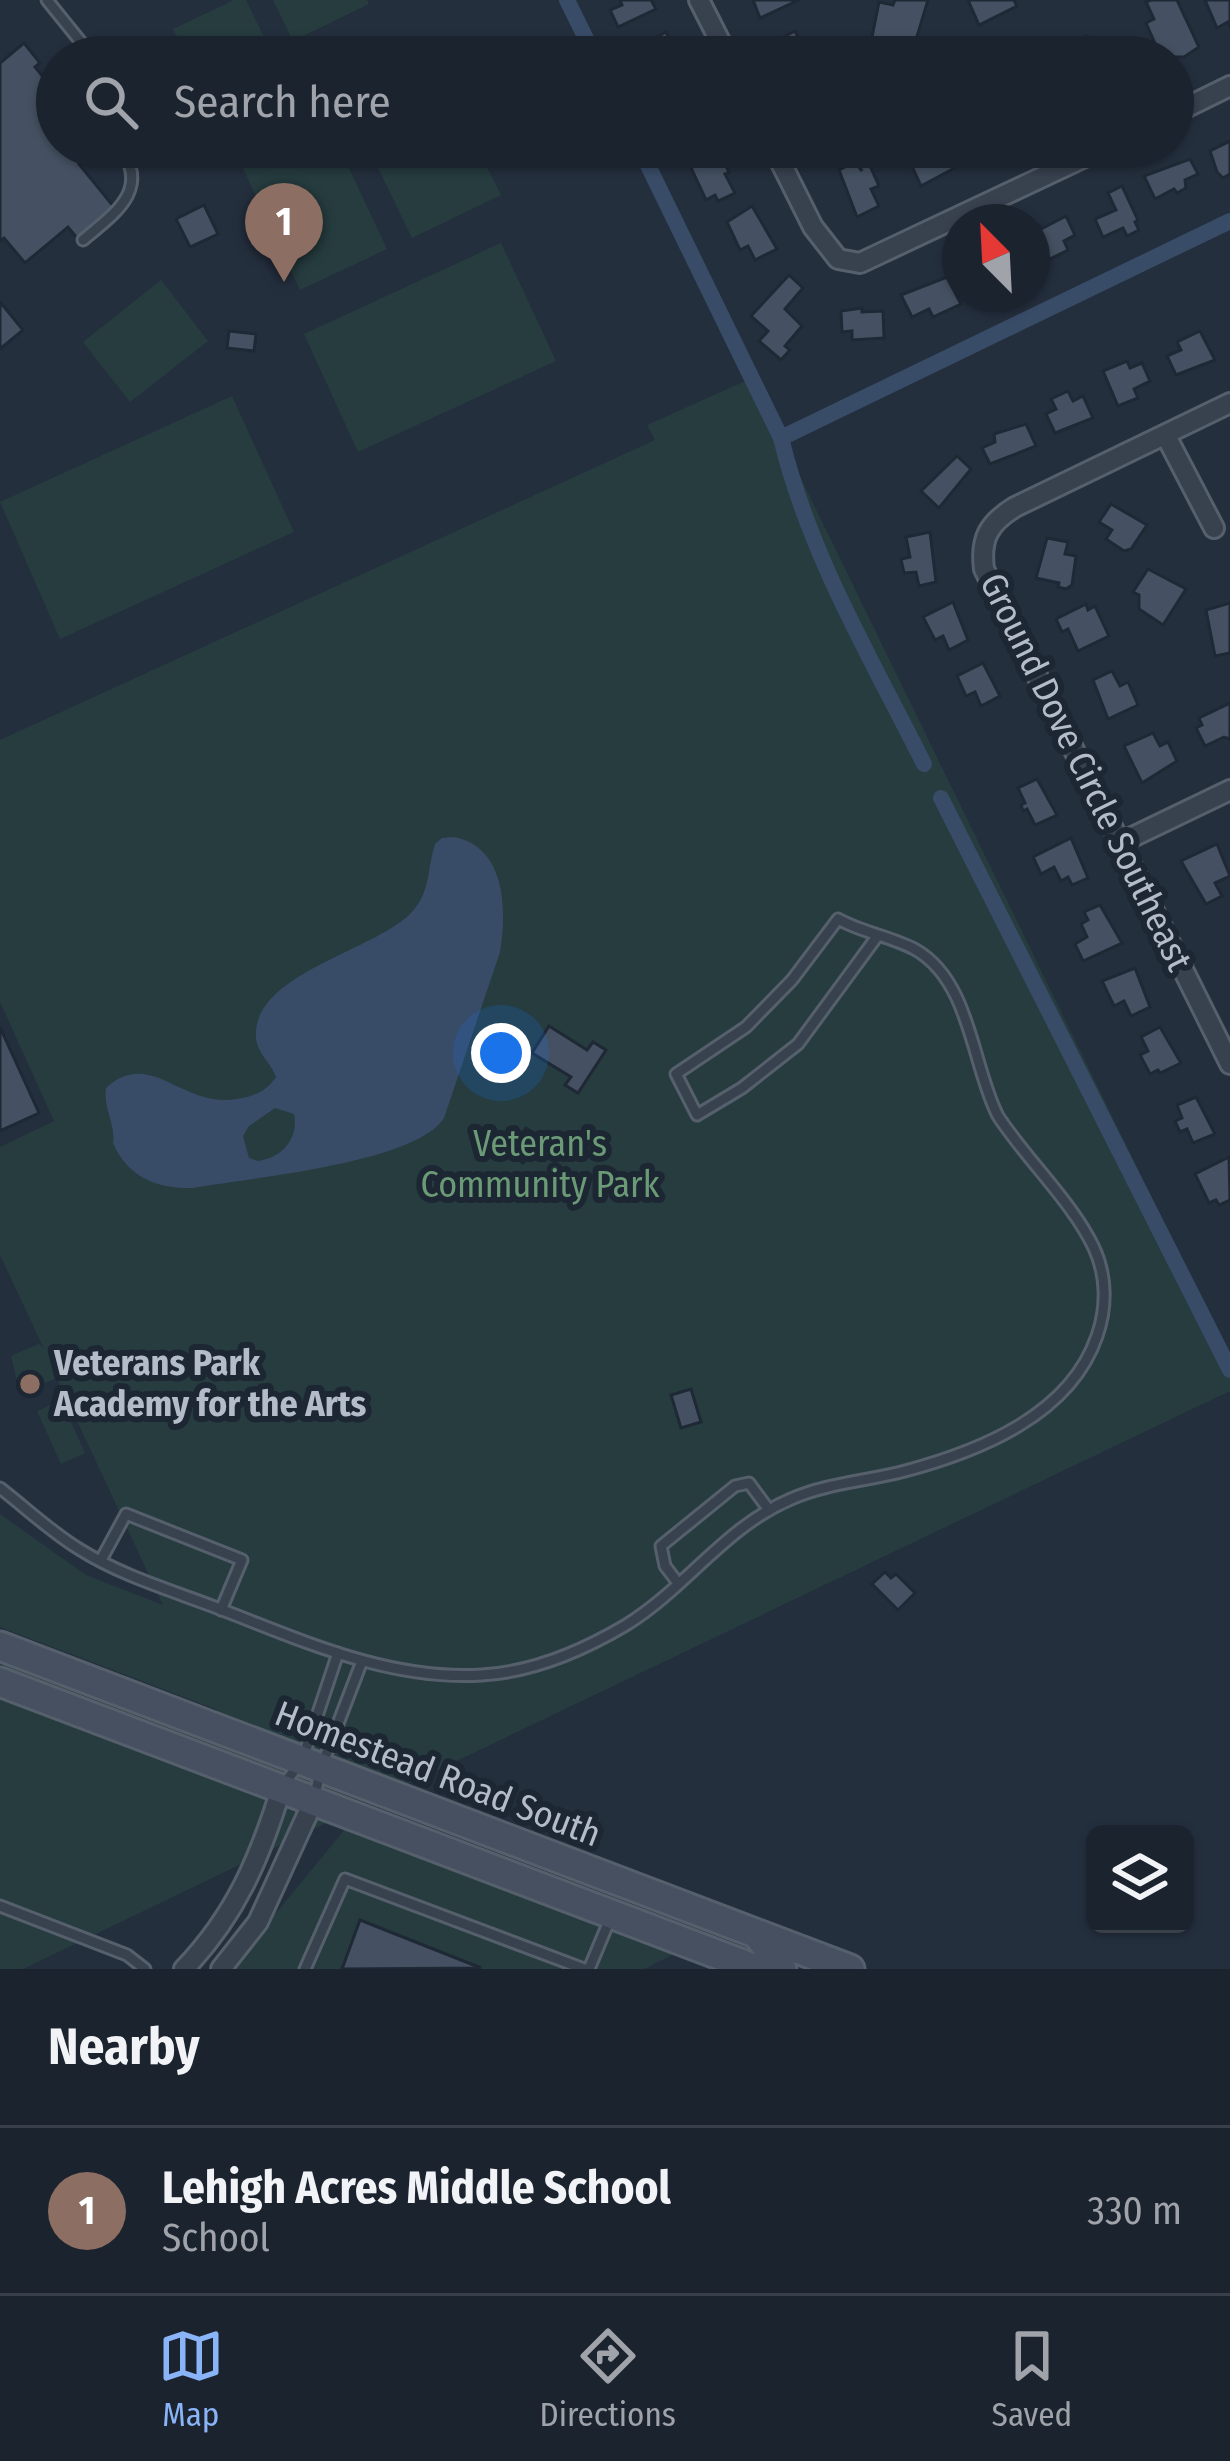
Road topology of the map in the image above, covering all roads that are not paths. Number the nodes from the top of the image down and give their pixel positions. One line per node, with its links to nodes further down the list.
1 (47, 0): 3 (lane)
2 (700, 0): 4 (street)
3 (77, 36)
4 (718, 36)
5 (1230, 86): 6 (street)
6 (1194, 104)
7 (131, 168): 10 (lane)
8 (784, 168): 9 (street)
9 (1062, 168)
10 (83, 240)
11 (1230, 404): 12 (street, Ground Dove Circle Southeast)
12 (1166, 436): 13 (street); 15 (street, Ground Dove Circle Southeast)
13 (1214, 528)
14 (1230, 790): 15 (street)
15 (1120, 843): 17 (street, Ground Dove Circle Southeast)
16 (876, 938): 16 (lane); 20 (lane)
17 (1222, 1027): 18 (street, Ground Dove Circle Southeast)
18 (1230, 1064)
19 (0, 1488): 21 (lane)
20 (769, 1510): 22 (lane); 22 (lane)
21 (101, 1561): 23 (lane); 23 (lane)
22 (678, 1583): 26 (lane)
23 (221, 1610): 25 (lane)
24 (0, 1646): 28 (main road, Homestead Road South)
25 (338, 1653): 26 (lane); 28 (lane)
26 (362, 1660): 28 (lane)
27 (0, 1682): 29 (main road, Homestead Road South)
28 (311, 1764): 29 (lane); 30 (lane); 33 (main road, Homestead Road South)
29 (281, 1789): 30 (main road, Homestead Road South); 35 (street)
30 (314, 1800): 32 (main road, Homestead Road South); 36 (street)
31 (0, 1906): 34 (lane)
32 (612, 1914): 38 (lane); 39 (main road, Homestead Road South)
33 (758, 1935): 40 (main road); 41 (main road, Homestead Road South)
34 (145, 1969)
35 (184, 1969)
36 (221, 1969)
37 (305, 1969): 38 (lane)
38 (586, 1969)
39 (756, 1969)
40 (782, 1969)
41 (850, 1969)

